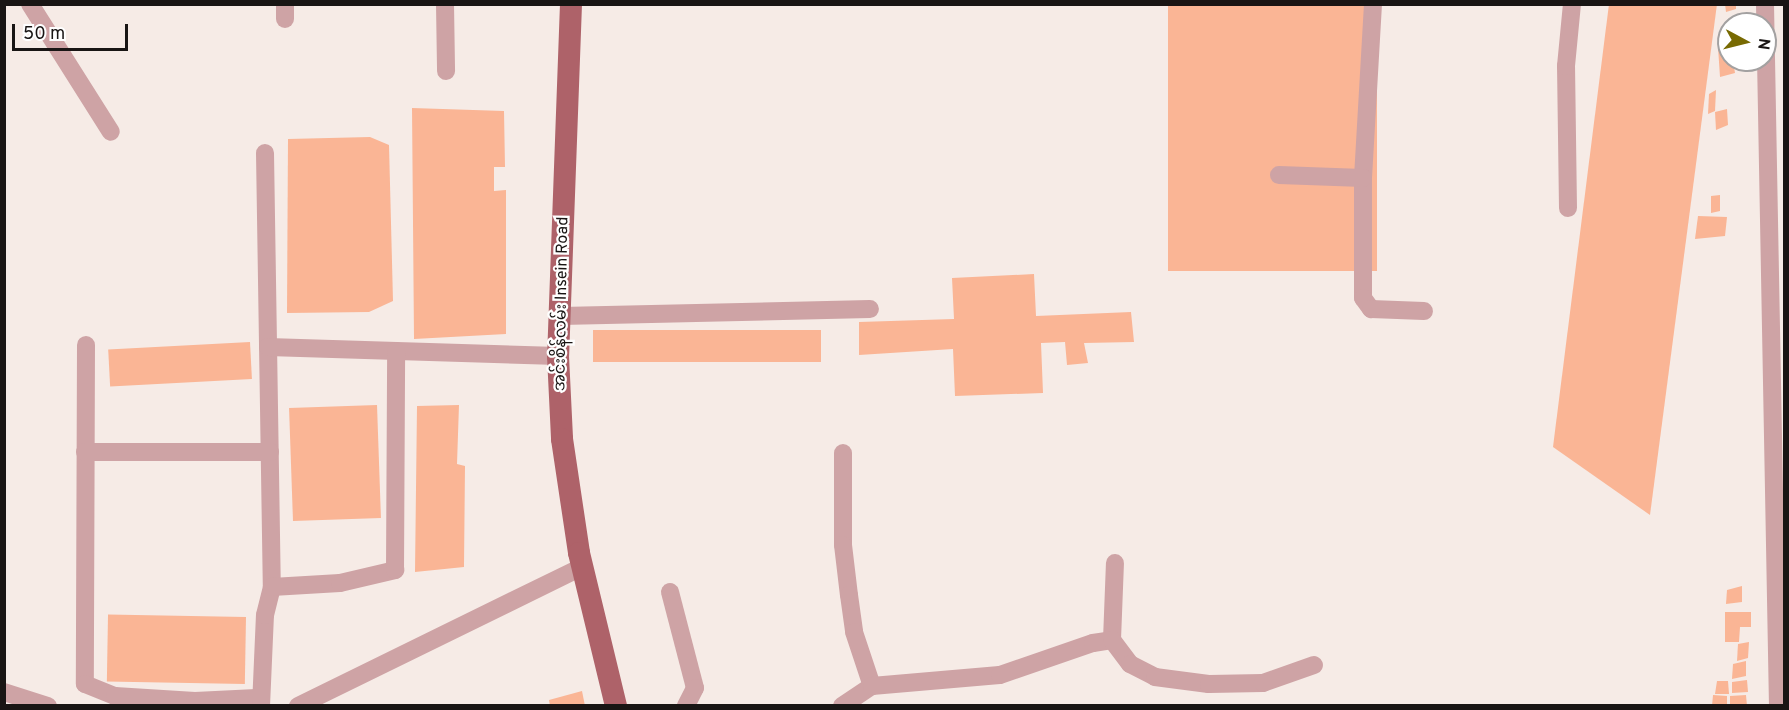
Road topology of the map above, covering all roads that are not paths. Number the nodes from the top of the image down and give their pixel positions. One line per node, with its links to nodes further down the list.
1 (30, 4): 8 (street)
2 (444, 4): 7 (street)
3 (571, 4): 15 (main road, အင်းစိန်လမ်း Insein Road)
4 (1373, 4): 11 (street)
5 (1572, 4): 12 (street)
6 (1765, 4): 37 (street)
7 (446, 71)
8 (111, 132)
9 (265, 153): 17 (street)
10 (1279, 175): 11 (street)
11 (1364, 178): 14 (street)
12 (1568, 208)
13 (870, 309): 15 (street)
14 (1424, 311)
15 (561, 316): 19 (main road, အင်းစိန်လမ်း Insein Road)
16 (86, 345): 20 (street)
17 (268, 347): 18 (street); 21 (street)
18 (396, 351): 19 (street); 25 (street)
19 (558, 356): 24 (main road, အင်းစိန်လမ်း Insein Road)
20 (85, 452): 21 (street); 31 (street)
21 (270, 452): 25 (street)
22 (843, 453): 29 (street)
23 (1115, 563): 27 (street)
24 (582, 567): 33 (street); 34 (main road, အင်းစိန်လမ်း Insein Road)
25 (272, 587): 31 (street)
26 (670, 592): 35 (street)
27 (1112, 640): 28 (street); 29 (street)
28 (1314, 665)
29 (872, 686): 36 (street)
30 (4, 692): 32 (street)
31 (260, 702)
32 (48, 705)
33 (298, 705)
34 (616, 705)
35 (686, 705)
36 (842, 705)
37 (1778, 705)

